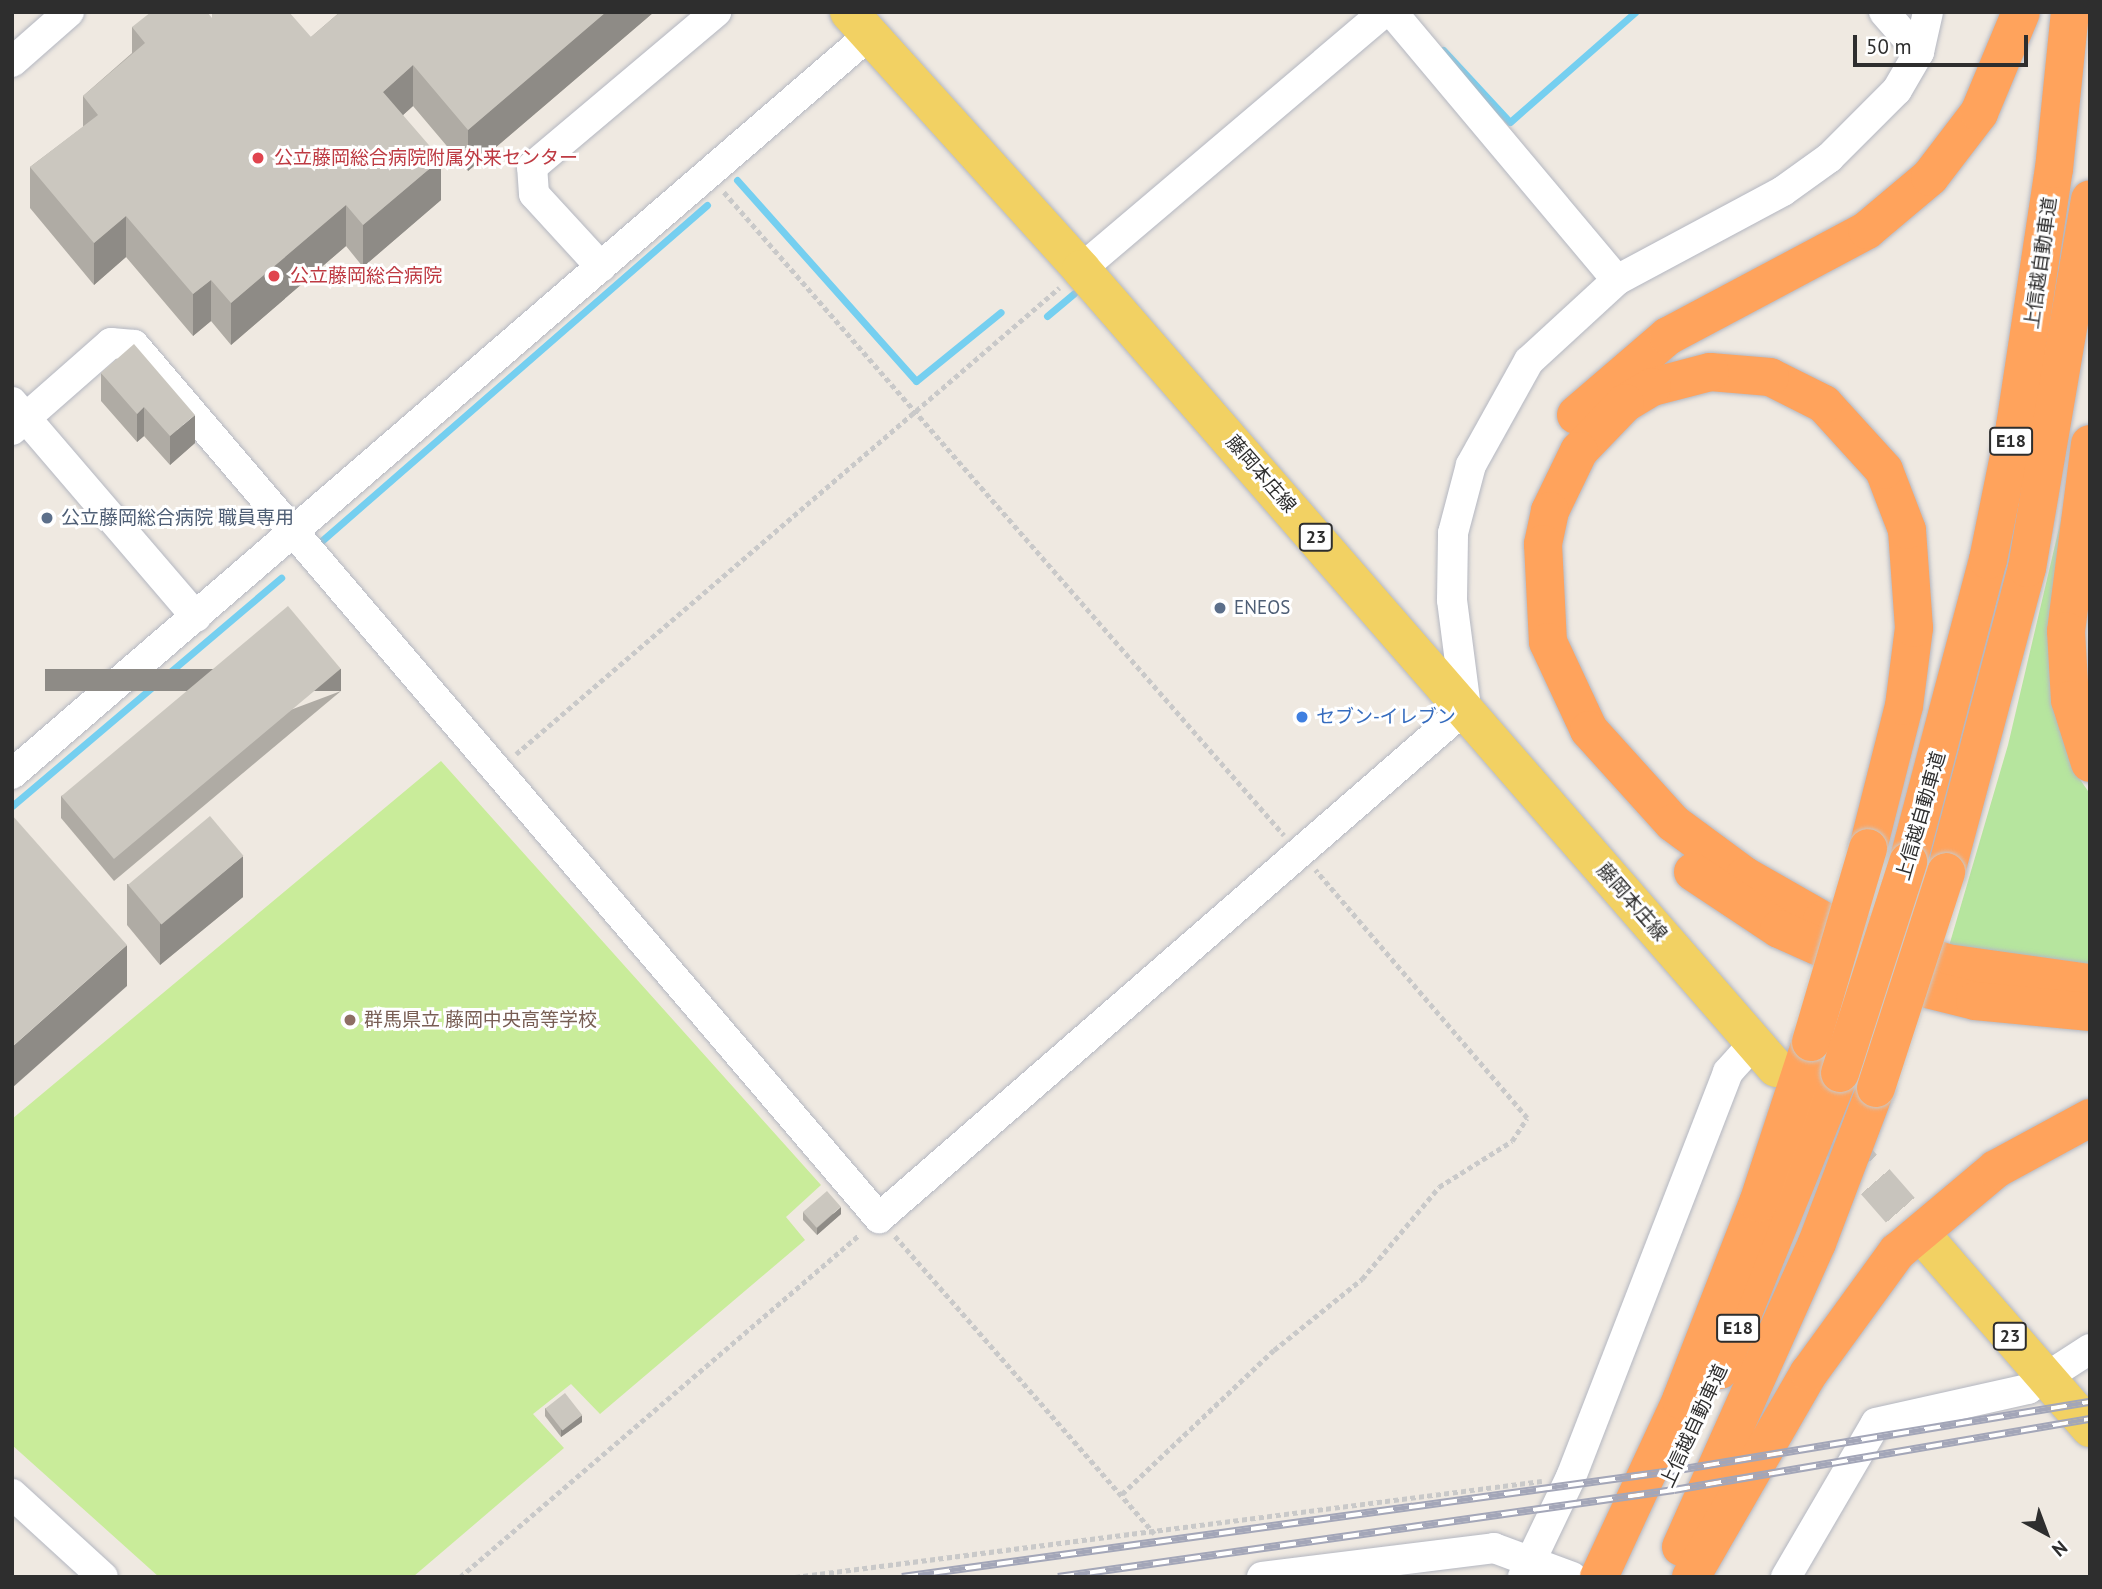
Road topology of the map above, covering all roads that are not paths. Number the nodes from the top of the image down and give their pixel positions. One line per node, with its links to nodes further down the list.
1 (69, 12): 11 (street)
2 (716, 12): 13 (street)
3 (1384, 12): 14 (street)
4 (1392, 12): 15 (street)
5 (1884, 12): 10 (street)
6 (1928, 12): 10 (street)
7 (2021, 12): 24 (highway)
8 (2070, 12): 37 (highway, 上信越自動車道 / E18, bridge)
9 (859, 23): 13 (street); 14 (main road, 藤岡本庄線 / 23)
10 (1919, 52): 15 (street)
11 (12, 62)
12 (2090, 199): 38 (highway, 上信越自動車道 / E18, bridge)
13 (601, 267): 18 (street)
14 (1082, 269): 20 (main road, 藤岡本庄線 / 23)
15 (1617, 280): 20 (street)
16 (17, 417): 18 (street); 19 (street)
17 (2090, 444): 21 (highway)
18 (296, 532): 19 (street); 20 (street)
19 (196, 617): 22 (street)
20 (1466, 708): 25 (main road, 藤岡本庄線 / 23)
21 (2090, 763)
22 (12, 774)
23 (2090, 983): 36 (highway, bridge)
24 (2090, 1012)
25 (1765, 1056): 32 (street)
26 (2090, 1118): 39 (highway)
27 (1930, 1244): 29 (main road, 23)
28 (2090, 1349): 29 (street)
29 (2047, 1380): 30 (main road, 23); 40 (street)
30 (2090, 1428)
31 (12, 1493): 33 (street)
32 (1528, 1568): 34 (street); 35 (street)
33 (103, 1577)
34 (1262, 1577)
35 (1572, 1577)
36 (1598, 1577)
37 (1620, 1577)
38 (1666, 1577)
39 (1690, 1577)
40 (1786, 1577)

